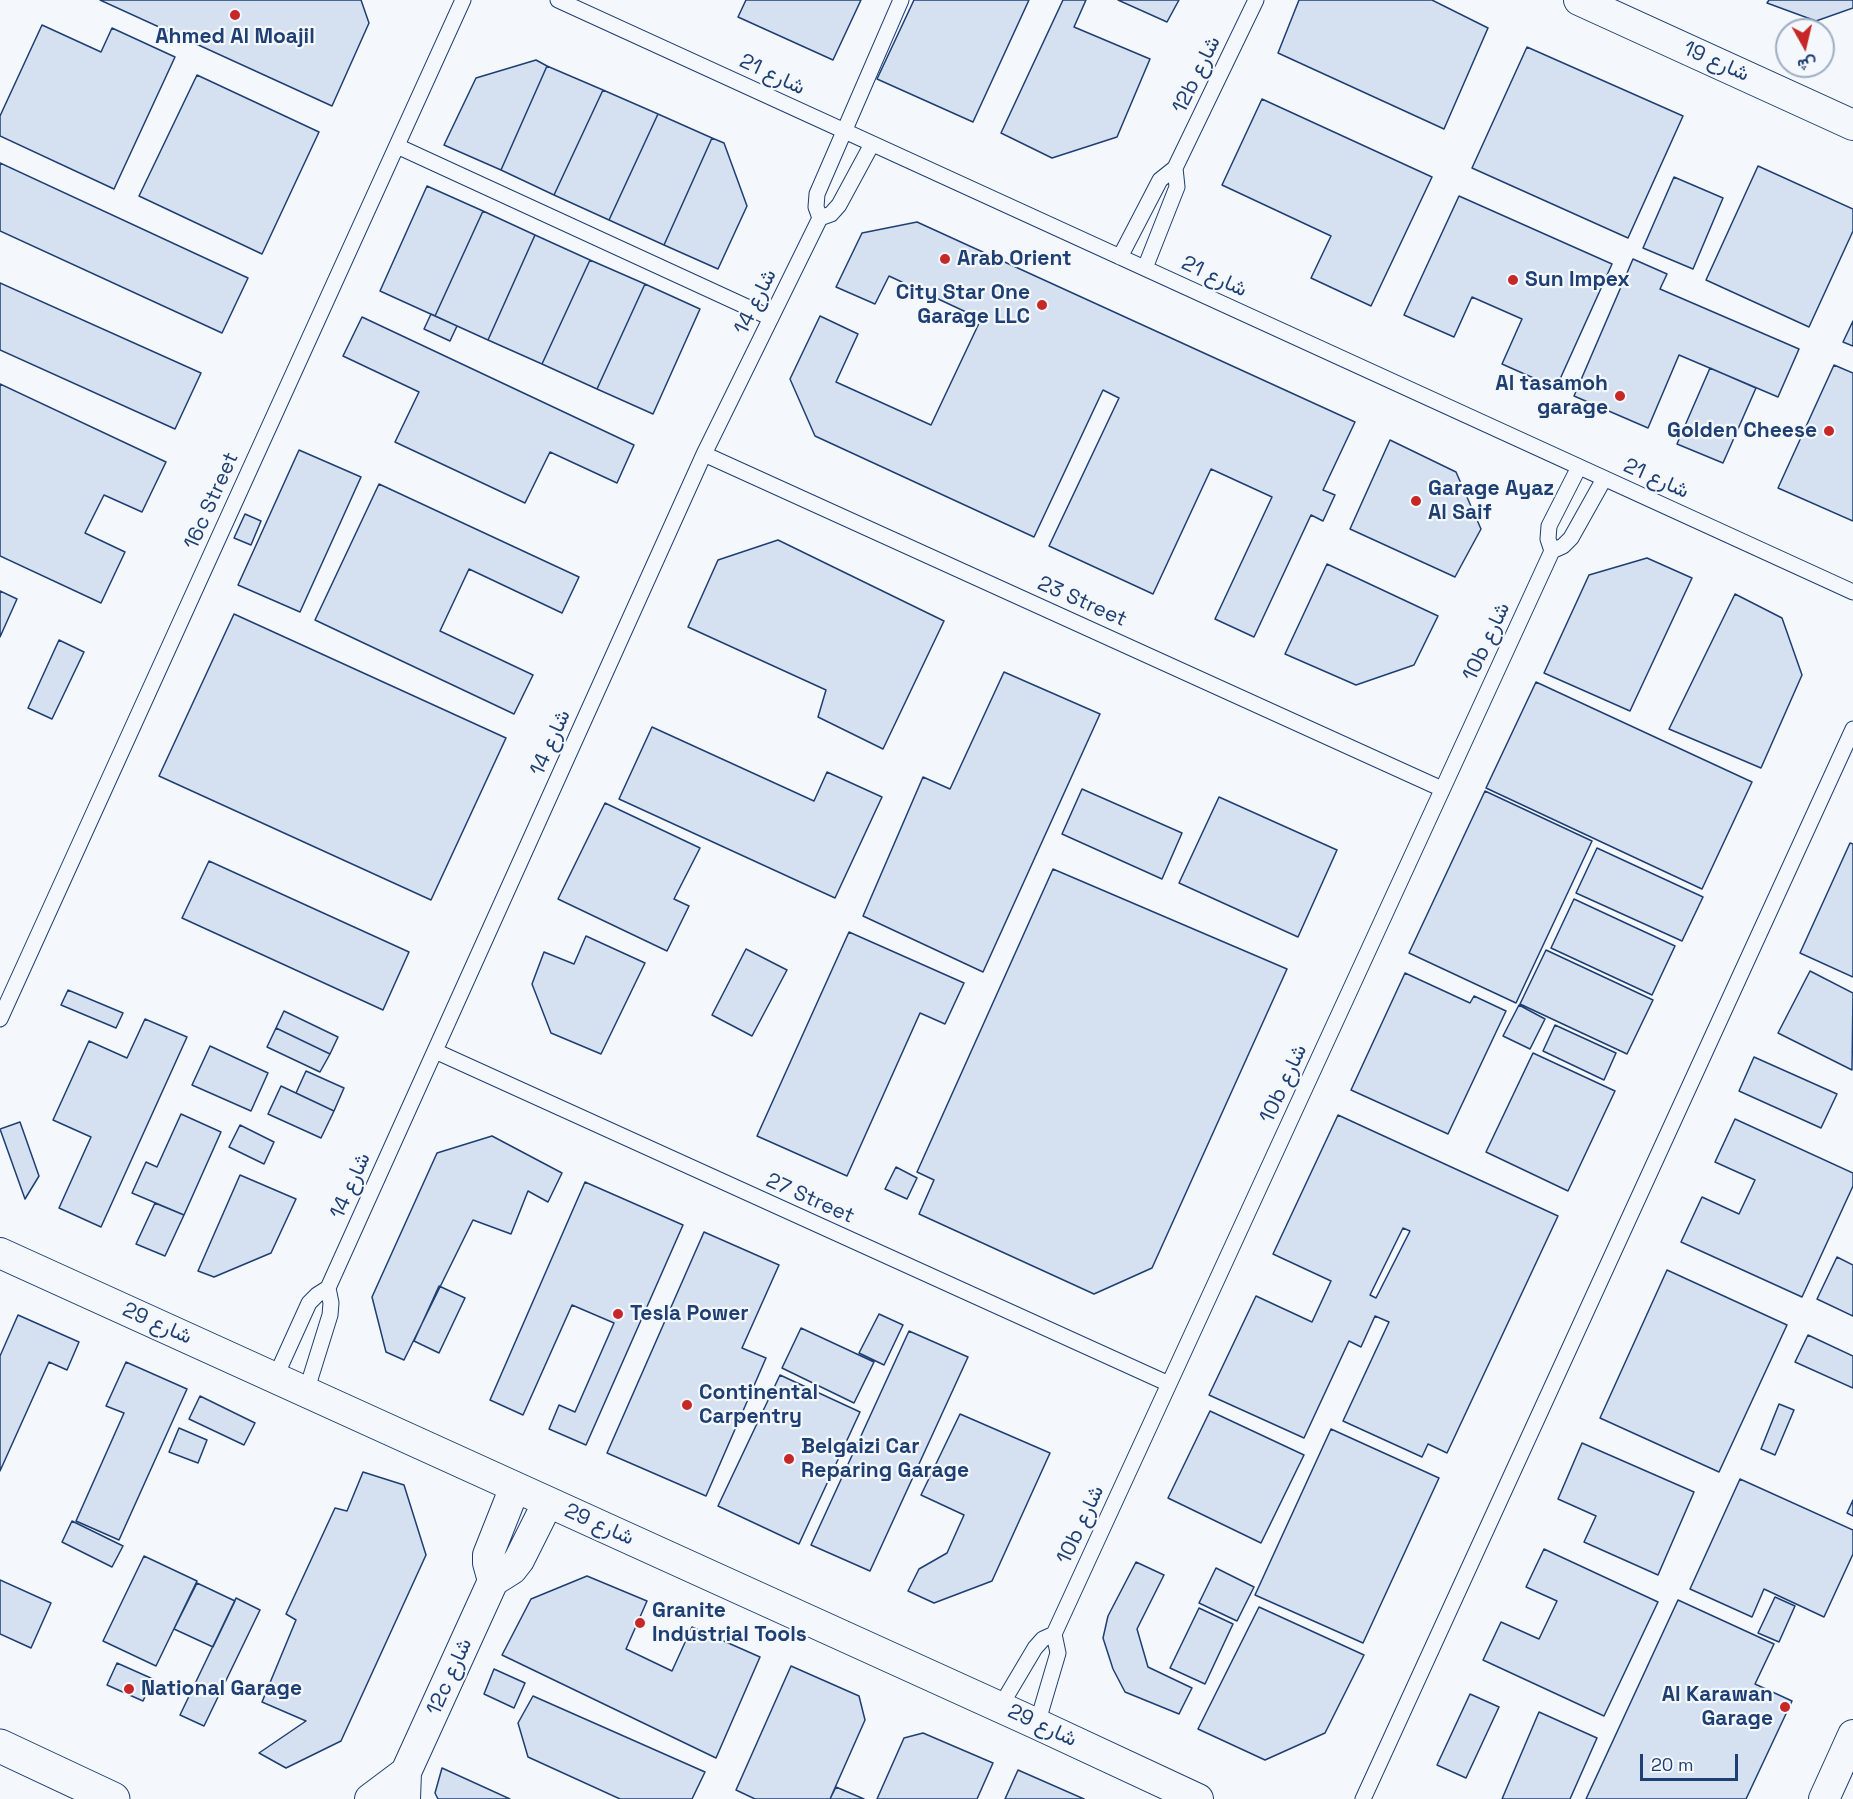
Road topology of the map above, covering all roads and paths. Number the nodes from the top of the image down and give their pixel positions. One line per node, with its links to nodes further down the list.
1 (463, 0): 9 (lane, 16c Street)
2 (558, 0): 7 (lane, شارع 21)
3 (901, 0): 7 (lane, شارع 14)
4 (1256, 0): 10 (lane, 12b شارع)
5 (1579, 0): 6 (street, شارع 19)
6 (1853, 125)
7 (845, 132): 8 (lane, شارع 21); 11 (lane, شارع 14)
8 (872, 144): 11 (lane, شارع 14); 12 (lane, شارع 21)
9 (396, 146): 14 (lane); 22 (lane, 16c Street)
10 (1175, 168): 12 (lane, 12b شارع); 13 (lane, 12b شارع)
11 (820, 219): 14 (lane, شارع 14)
12 (1120, 256): 13 (lane, شارع 21)
13 (1145, 268): 16 (lane, شارع 21)
14 (771, 318): 15 (lane, شارع 14)
15 (704, 454): 21 (lane, 23 Street); 23 (lane, شارع 14)
16 (1579, 467): 17 (lane, شارع 21); 18 (lane, 10b شارع)
17 (1604, 479): 18 (lane, 10b شارع); 19 (lane, شارع 21)
18 (1552, 550): 21 (lane, 10b شارع)
19 (1853, 592)
20 (1853, 729): 41 (lane)
21 (1442, 789): 27 (lane, 10b شارع)
22 (0, 1019)
23 (435, 1051): 25 (lane, شارع 14); 27 (lane, 27 Street)
24 (0, 1253): 26 (street, شارع 29)
25 (328, 1288): 26 (lane, شارع 14); 28 (lane, شارع 14)
26 (275, 1378): 28 (street, شارع 29)
27 (1169, 1384): 32 (lane, 10b شارع)
28 (306, 1392): 29 (street, شارع 29)
29 (515, 1487): 30 (street, شارع 29); 31 (street)
30 (548, 1502): 31 (street, 12c شارع); 33 (street, شارع 29)
31 (493, 1581): 37 (street, 12c شارع)
32 (1054, 1634): 33 (lane, 10b شارع); 34 (lane, 10b شارع)
33 (1000, 1707): 34 (street, شارع 29)
34 (1037, 1724): 40 (street, شارع 29)
35 (1853, 1735): 42 (street)
36 (0, 1746): 38 (main road)
37 (405, 1785): 39 (street, 12c شارع)
38 (113, 1799)
39 (370, 1799)
40 (1198, 1799)
41 (1363, 1799)
42 (1824, 1799)

